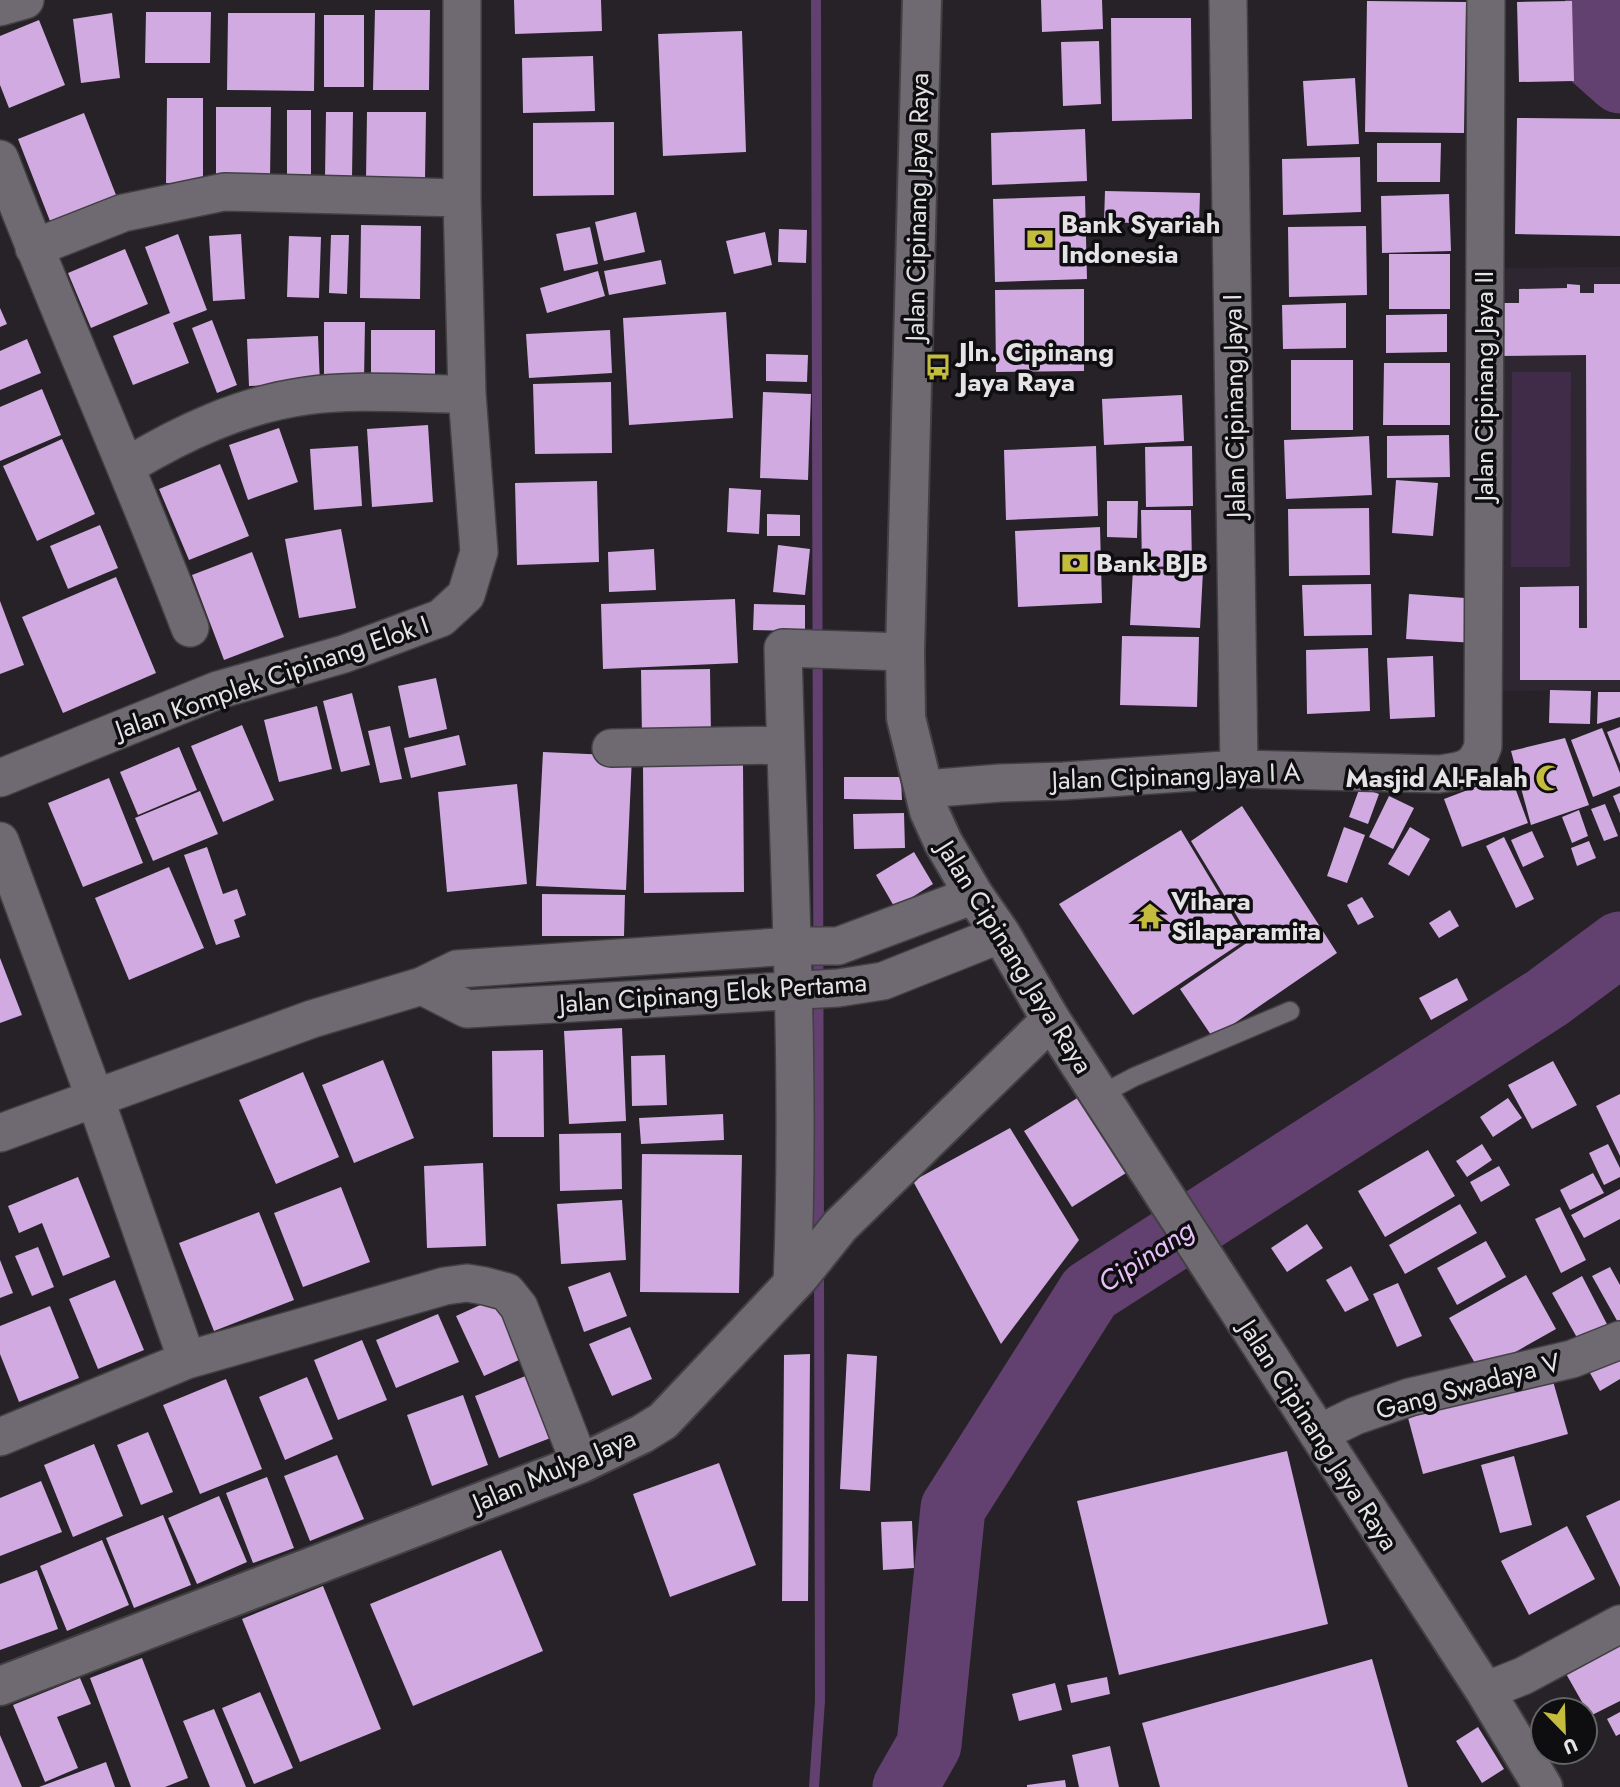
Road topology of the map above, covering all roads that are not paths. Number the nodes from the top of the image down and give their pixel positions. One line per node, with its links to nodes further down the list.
1 (25, 0): 6 (street)
2 (462, 0): 8 (street, Jalan Komplek Cipinang Elok I)
3 (922, 0): 13 (main road, Jalan Cipinang Jaya Raya)
4 (1228, 0): 17 (street, Jalan Cipinang Jaya I)
5 (1486, 0): 16 (street, Jalan Cipinang Jaya II)
6 (0, 7)
7 (0, 159): 9 (street)
8 (462, 198): 9 (street); 10 (street, Jalan Komplek Cipinang Elok I)
9 (34, 248): 11 (street)
10 (467, 394): 11 (street); 18 (street, Jalan Komplek Cipinang Elok I)
11 (127, 466): 12 (street)
12 (190, 628)
13 (905, 652): 14 (street); 19 (main road, Jalan Cipinang Jaya Raya)
14 (785, 745): 15 (street); 23 (street)
15 (611, 748)
16 (1469, 767): 17 (street, Jalan Cipinang Jaya I A)
17 (1239, 769): 19 (street, Jalan Cipinang Jaya I A)
18 (0, 778)
19 (925, 789): 21 (main road, Jalan Cipinang Jaya Raya)
20 (0, 841): 29 (street)
21 (974, 895): 22 (main road, Jalan Cipinang Jaya Raya); 23 (street, Jalan Cipinang Elok Pertama)
22 (1001, 934): 25 (street, Jalan Cipinang Elok Pertama); 27 (main road, Jalan Cipinang Jaya Raya)
23 (797, 946): 24 (street, Jalan Cipinang Elok Pertama); 25 (street)
24 (422, 986): 25 (street, Jalan Cipinang Elok Pertama); 29 (street, Jalan Cipinang Elok Pertama)
25 (797, 989): 31 (street)
26 (1290, 1011): 28 (lane)
27 (1051, 1020): 28 (main road, Jalan Cipinang Jaya Raya); 31 (main road, Jalan Mulya Jaya)
28 (1100, 1095): 34 (main road, Jalan Cipinang Jaya Raya)
29 (95, 1098): 30 (street, Jalan Cipinang Elok Pertama); 33 (street)
30 (0, 1133)
31 (796, 1280): 36 (main road, Jalan Mulya Jaya)
32 (1620, 1340): 34 (street, Gang Swadaya V)
33 (187, 1360): 35 (street); 36 (street)
34 (1318, 1434): 39 (main road, Jalan Cipinang Jaya Raya)
35 (0, 1437)
36 (580, 1464): 38 (main road, Jalan Mulya Jaya)
37 (1620, 1624): 39 (street)
38 (0, 1686)
39 (1485, 1691): 40 (main road, Jalan Cipinang Jaya Raya)
40 (1542, 1787)

